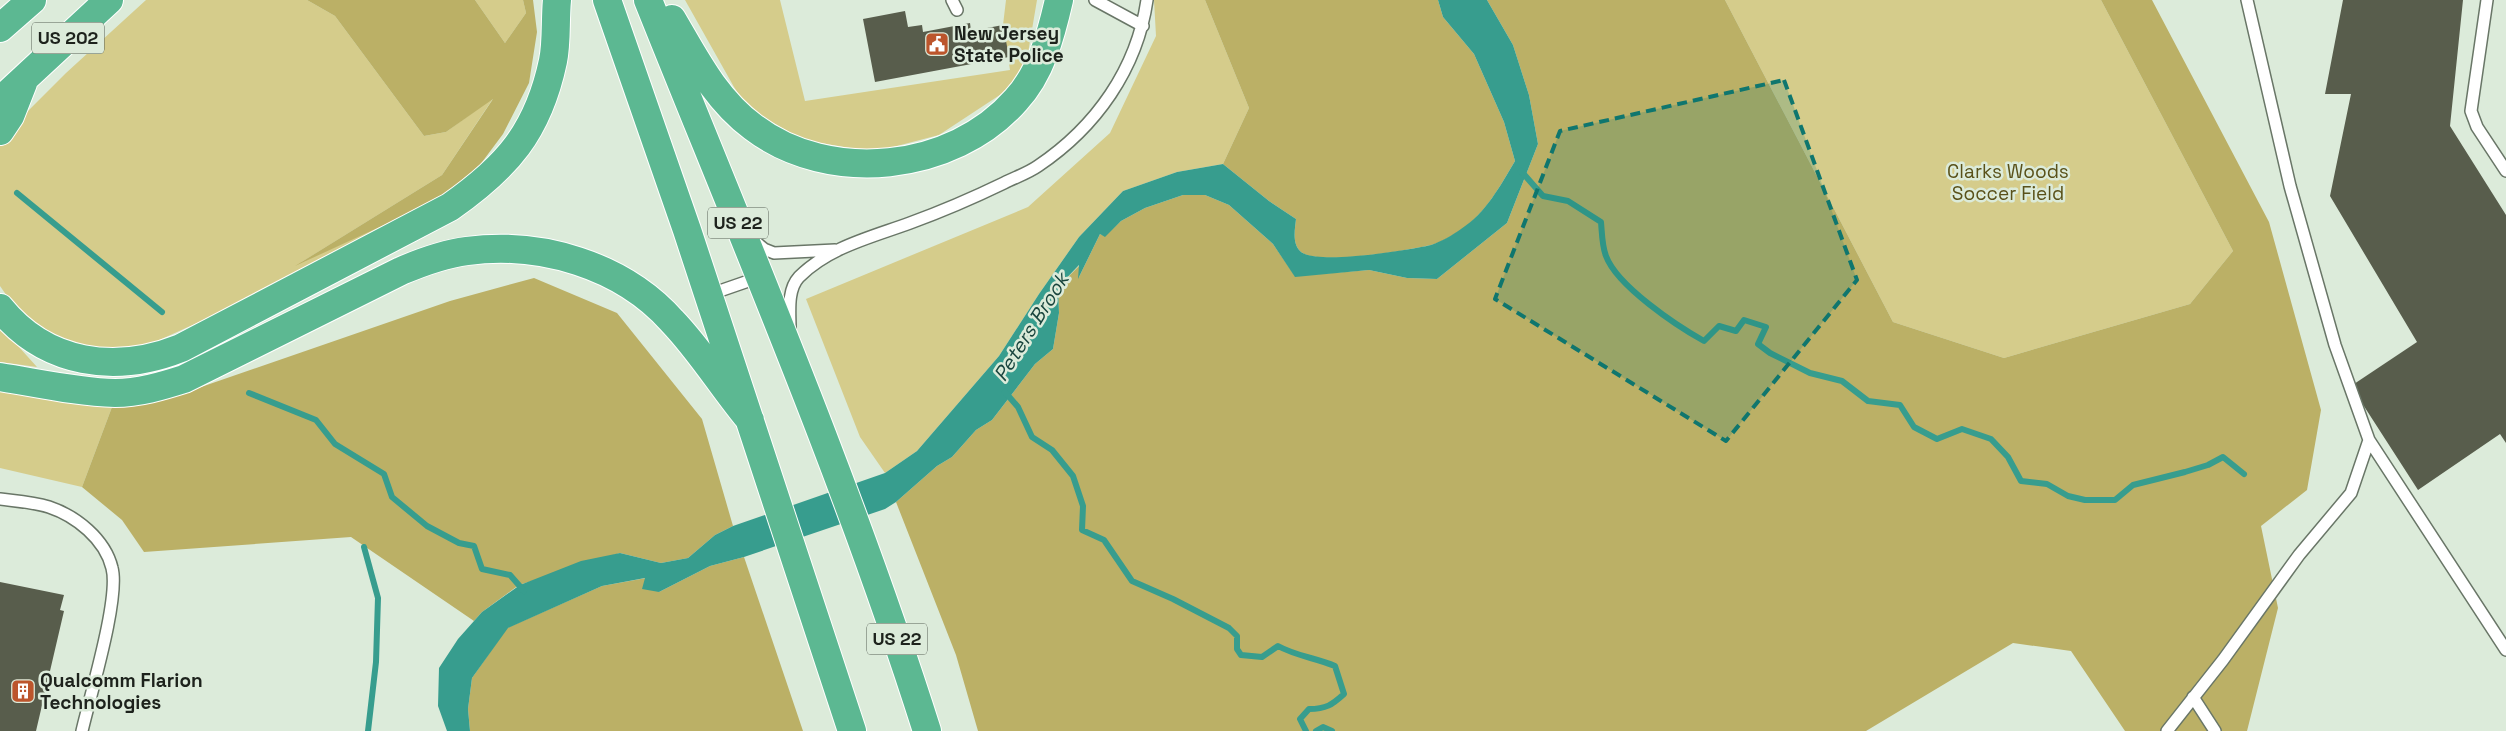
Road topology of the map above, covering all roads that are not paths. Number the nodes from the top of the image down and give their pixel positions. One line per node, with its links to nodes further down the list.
1 (32, 0): 13 (highway, US 202)
2 (110, 0): 14 (highway, US 202)
3 (557, 0): 22 (highway)
4 (607, 0): 21 (highway, US 22)
5 (648, 0): 18 (highway, US 22)
6 (654, 0): 7 (highway)
7 (1059, 0)
8 (1095, 0): 12 (lane)
9 (1147, 0): 12 (lane)
10 (2247, 0): 26 (lane)
11 (2488, 0): 17 (lane)
12 (1143, 26): 19 (lane)
13 (0, 28)
14 (26, 77): 15 (highway, US 202); 16 (highway)
15 (0, 101)
16 (0, 131)
17 (2506, 171)
18 (740, 230): 19 (lane); 20 (highway, US 22)
19 (835, 250): 23 (lane)
20 (760, 277): 21 (lane); 23 (highway, US 22)
21 (708, 295): 25 (highway, US 22)
22 (0, 308)
23 (791, 352): 32 (highway, US 22)
24 (0, 377): 25 (highway)
25 (750, 420): 31 (highway, US 22)
26 (2369, 440): 28 (lane); 29 (lane)
27 (0, 499): 30 (lane)
28 (2506, 650)
29 (2193, 697): 33 (lane); 34 (lane)
30 (82, 731)
31 (852, 731)
32 (928, 731)
33 (2167, 731)
34 (2214, 731)

